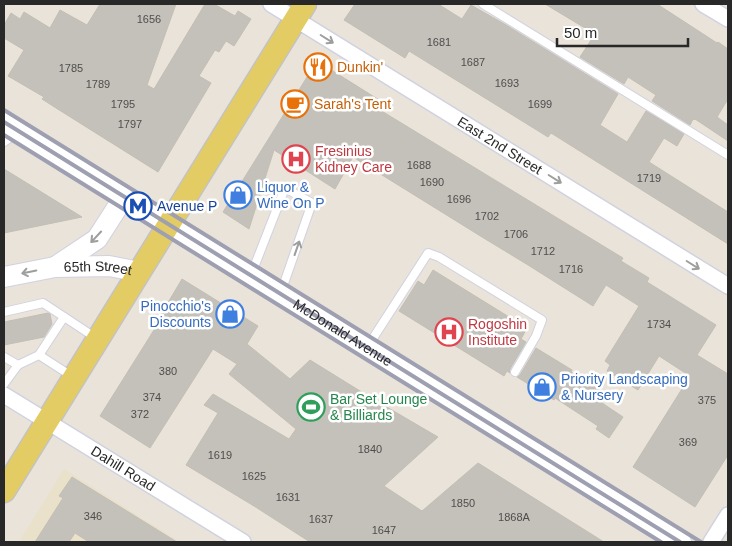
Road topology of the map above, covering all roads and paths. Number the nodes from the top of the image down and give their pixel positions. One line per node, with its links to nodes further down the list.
1 (271, 4): 4 (street, East 2nd Street)
2 (483, 4): 7 (lane)
3 (703, 4): 5 (street)
4 (301, 11): 9 (main road); 14 (street, East 2nd Street, one-way to 14)
5 (728, 19)
6 (9, 132): 8 (main road, McDonald Avenue)
7 (728, 155)
8 (124, 197): 9 (main road, McDonald Avenue); 10 (main road, 65th Street, one-way to 10)
9 (168, 224): 11 (main road); 12 (main road, McDonald Avenue)
10 (55, 267): 11 (main road, 65th Street); 13 (main road, 65th Street, one-way to 13)
11 (140, 272): 18 (main road)
12 (251, 275): 15 (main road, McDonald Avenue); 15 (lane, one-way to 12)
13 (4, 277)
14 (728, 286)
15 (280, 294): 19 (main road, McDonald Avenue)
16 (4, 312): 17 (lane)
17 (64, 317): 18 (lane); 20 (lane)
18 (98, 339): 24 (main road)
19 (367, 348): 23 (lane); 31 (main road, McDonald Avenue)
20 (40, 355): 22 (lane); 24 (lane)
21 (4, 357): 22 (lane)
22 (18, 365): 25 (lane)
23 (515, 372)
24 (74, 377): 27 (main road)
25 (4, 384)
26 (4, 395): 27 (street, Dahill Road)
27 (47, 421): 28 (main road); 30 (street, Dahill Road)
28 (4, 491)
29 (728, 515): 32 (street)
30 (243, 542)
31 (681, 542)
32 (711, 542)

